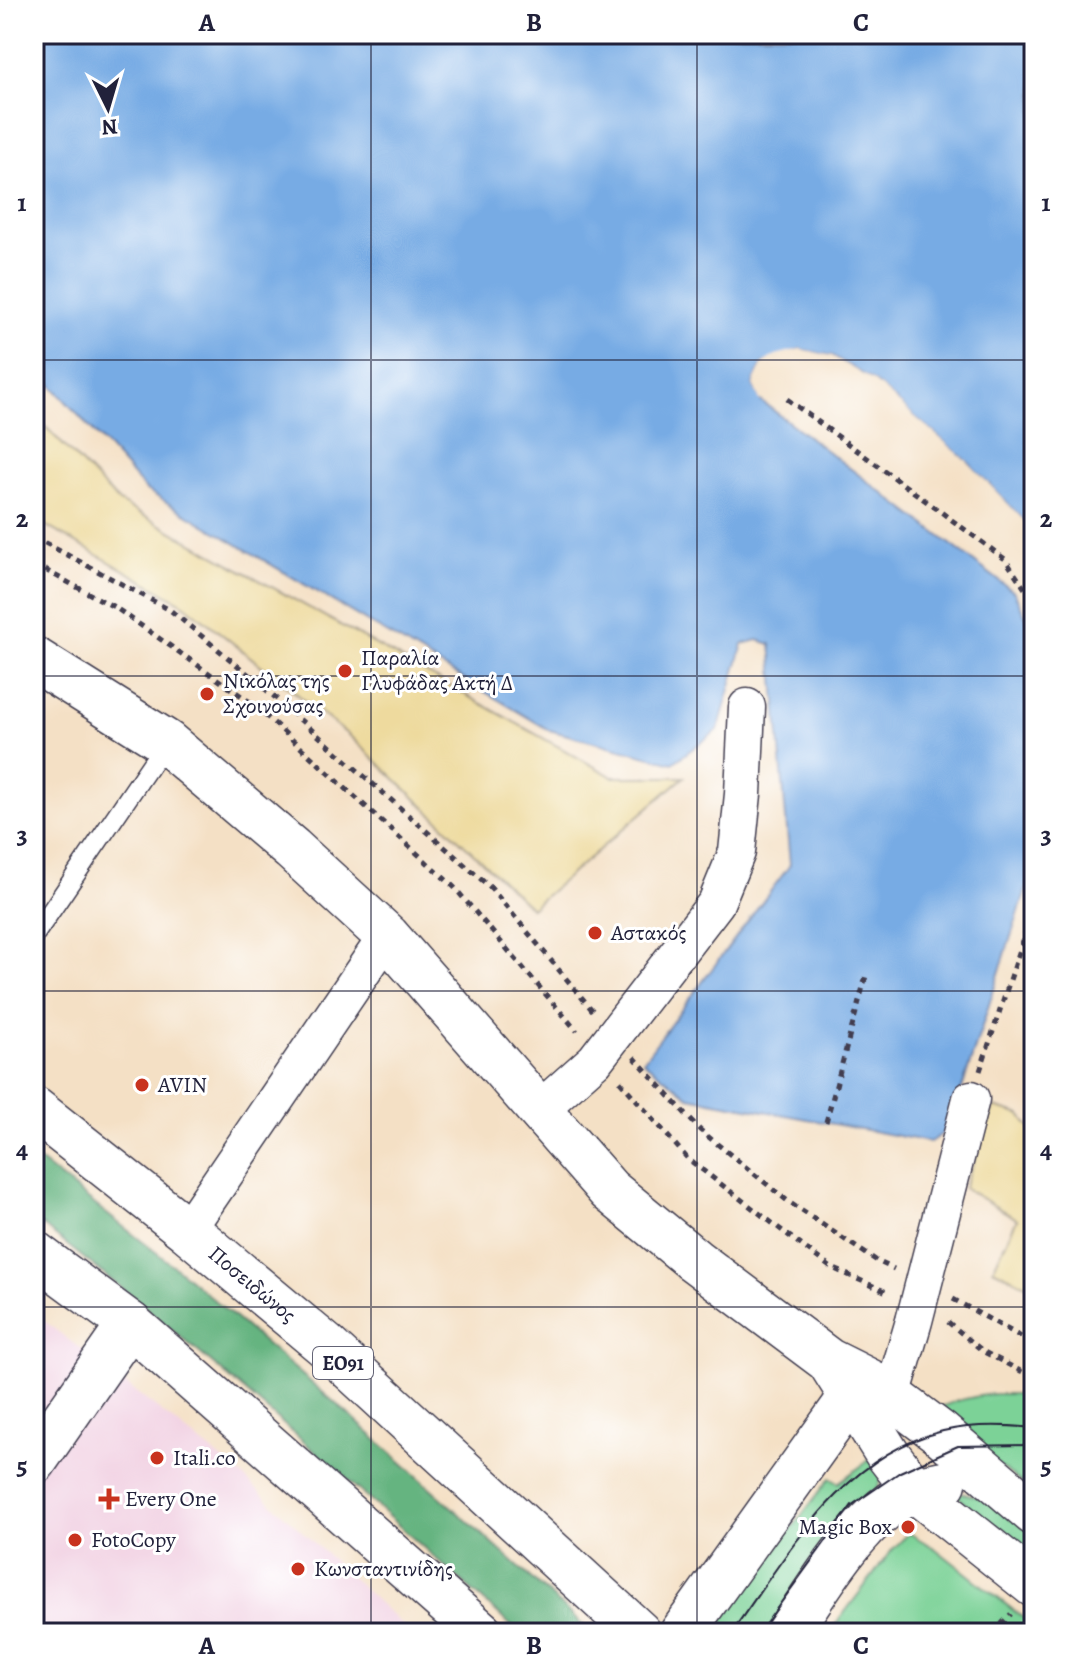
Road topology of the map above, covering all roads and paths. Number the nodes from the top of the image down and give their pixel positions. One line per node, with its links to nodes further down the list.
1 (787, 399): 4 (path)
2 (34, 537): 12 (path)
3 (34, 564): 12 (path)
4 (1034, 602)
5 (34, 659): 7 (main road)
6 (747, 707): 12 (street)
7 (166, 742): 9 (lane); 10 (main road)
8 (1034, 907): 13 (path)
9 (34, 936)
10 (387, 936): 15 (main road); 17 (street)
11 (866, 976): 16 (path)
12 (606, 1045): 15 (street); 19 (path); 20 (path)
13 (971, 1099): 20 (street)
14 (34, 1109): 17 (main road, Ποσειδώνος / ΕΟ91)
15 (539, 1110): 23 (main road)
16 (826, 1122)
17 (187, 1230): 30 (main road, Ποσειδώνος / ΕΟ91)
18 (34, 1253): 21 (main road)
19 (830, 1267)
20 (924, 1283): 22 (path); 23 (street)
21 (130, 1324): 24 (main road); 29 (main road)
22 (1034, 1344)
23 (872, 1397): 25 (main road); 26 (main road); 31 (main road)
24 (34, 1462)
25 (986, 1474): 26 (main road); 27 (main road)
26 (915, 1490): 28 (main road); 32 (main road)
27 (1034, 1513)
28 (1034, 1585)
29 (481, 1633)
30 (639, 1633)
31 (682, 1633)
32 (788, 1633)

